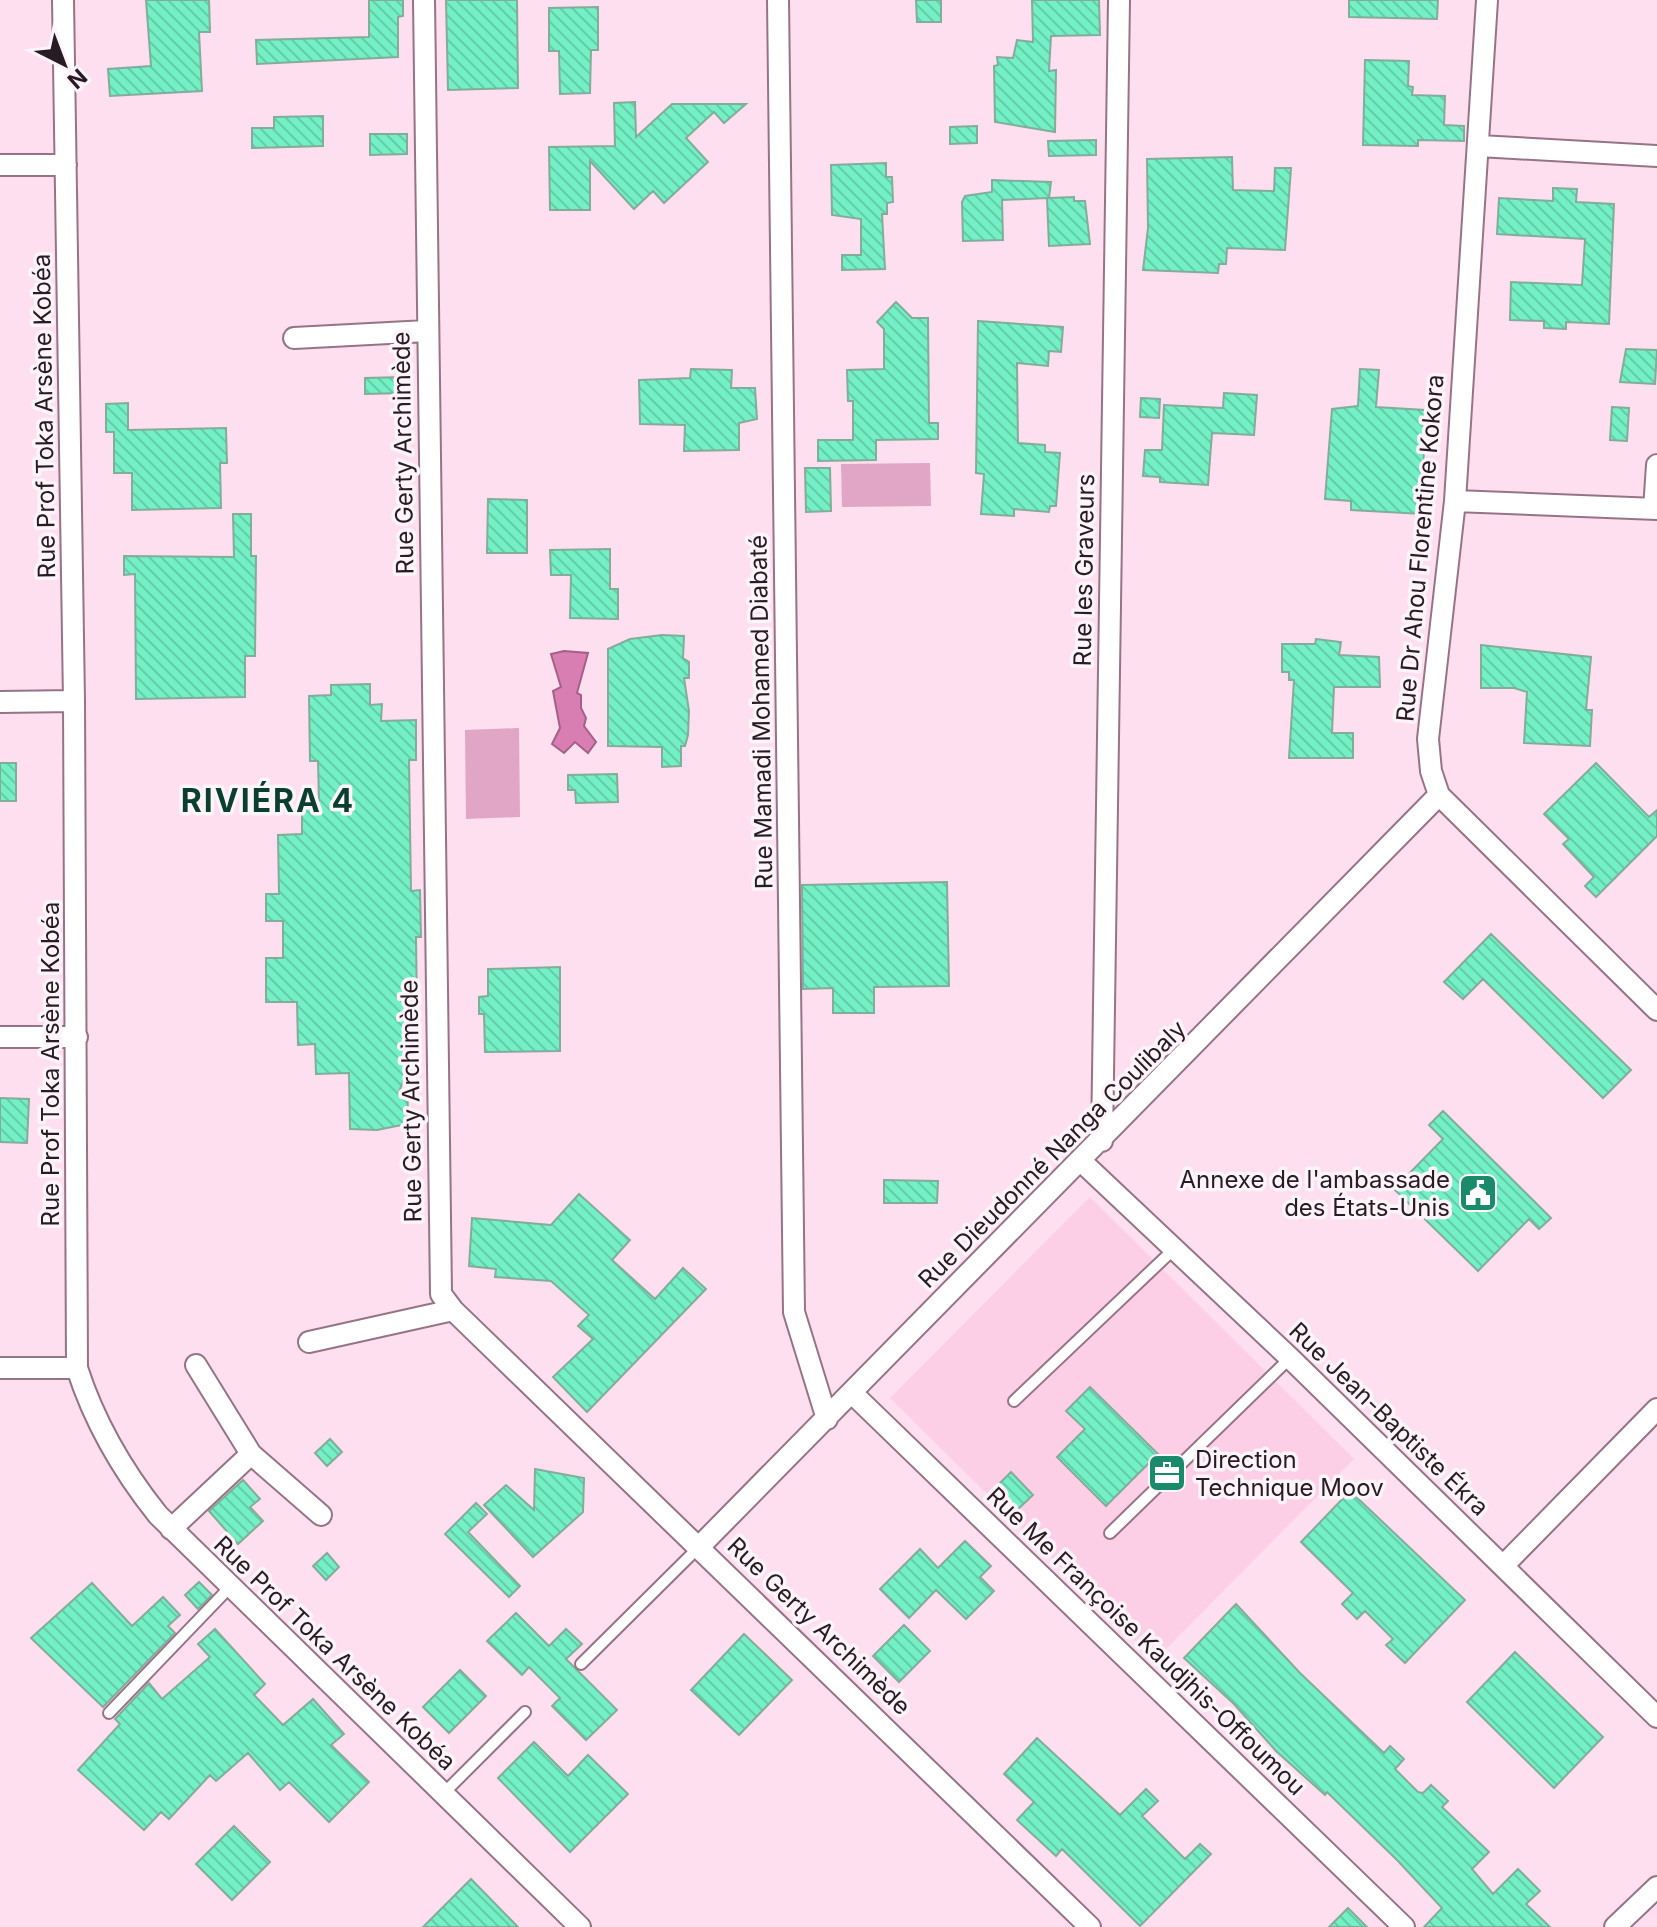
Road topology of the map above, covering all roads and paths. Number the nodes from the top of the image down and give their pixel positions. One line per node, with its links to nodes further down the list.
1 (63, 0): 9 (street, Rue Prof Toka Arsène Kobéa)
2 (424, 0): 10 (street, Rue Gerty Archimède)
3 (778, 0): 33 (street, Rue Mamadi Mohamed Diabaté)
4 (1119, 0): 21 (street, Rue les Graveurs)
5 (1487, 0): 6 (street, Rue Dr Ahou Florentine Kokora)
6 (1479, 146): 7 (street); 13 (street, Rue Dr Ahou Florentine Kokora)
7 (1657, 156)
8 (0, 165): 9 (street)
9 (66, 165): 15 (street, Rue Prof Toka Arsène Kobéa)
10 (427, 331): 11 (street); 24 (street, Rue Gerty Archimède)
11 (294, 338)
12 (1657, 465): 14 (street)
13 (1455, 501): 14 (street); 17 (street, Rue Dr Ahou Florentine Kokora)
14 (1655, 509)
15 (74, 701): 16 (street); 20 (street, Rue Prof Toka Arsène Kobéa)
16 (0, 702)
17 (1439, 795): 18 (street); 21 (street, Rue Dieudonné Nanga Coulibaly)
18 (1657, 1010)
19 (0, 1037): 20 (street)
20 (77, 1037): 29 (street, Rue Prof Toka Arsène Kobéa)
21 (1102, 1141): 22 (street, Rue Dieudonné Nanga Coulibaly)
22 (1082, 1162): 23 (street, Rue Jean-Baptiste Ékra); 30 (street, Rue Dieudonné Nanga Coulibaly)
23 (1174, 1249): 26 (street, Rue Jean-Baptiste Ékra); 31 (lane)
24 (453, 1310): 25 (street); 38 (street, Rue Gerty Archimède)
25 (309, 1342)
26 (1290, 1358): 37 (lane); 39 (street, Rue Jean-Baptiste Ékra)
27 (196, 1365): 34 (street)
28 (0, 1368): 29 (street)
29 (77, 1368): 36 (street, Rue Prof Toka Arsène Kobéa)
30 (852, 1393): 33 (street, Rue Dieudonné Nanga Coulibaly); 49 (street, Rue Me Françoise Kaudjhis-Offoumou)
31 (1014, 1401)
32 (1657, 1409): 39 (street)
33 (827, 1419): 38 (street, Rue Dieudonné Nanga Coulibaly)
34 (251, 1454): 35 (street); 36 (street)
35 (321, 1515)
36 (171, 1529): 40 (street, Rue Prof Toka Arsène Kobéa)
37 (1110, 1533)
38 (700, 1546): 41 (lane); 48 (street, Rue Gerty Archimède)
39 (1503, 1566): 44 (street, Rue Jean-Baptiste Ékra)
40 (230, 1587): 43 (lane); 45 (street, Rue Prof Toka Arsène Kobéa)
41 (581, 1664)
42 (525, 1712): 45 (lane)
43 (109, 1713)
44 (1657, 1717)
45 (442, 1795): 47 (street, Rue Prof Toka Arsène Kobéa)
46 (1657, 1887): 50 (street)
47 (580, 1927)
48 (1090, 1927)
49 (1404, 1927)
50 (1615, 1927)

